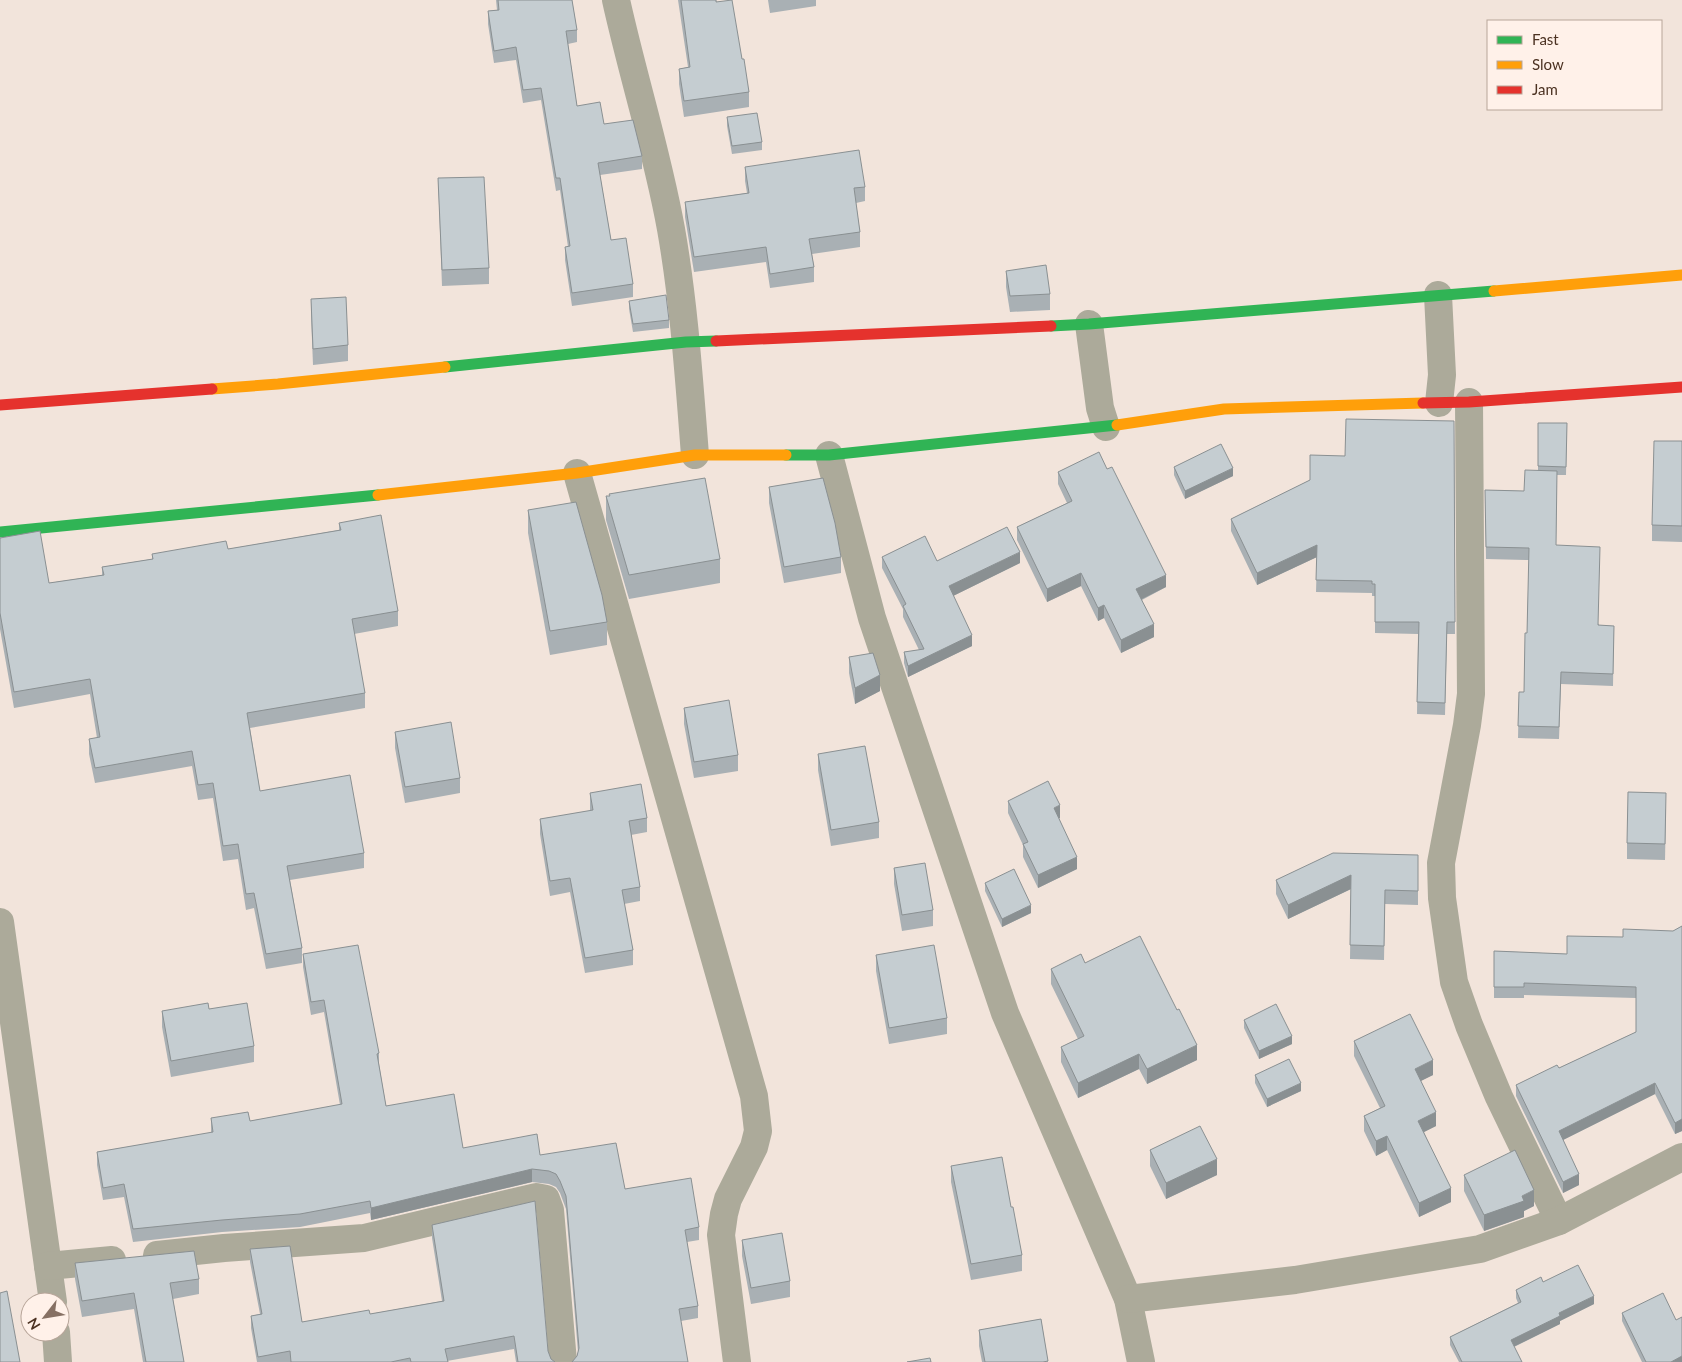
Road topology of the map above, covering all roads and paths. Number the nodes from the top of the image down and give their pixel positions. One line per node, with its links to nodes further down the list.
1 (616, 0): 5 (street)
2 (1682, 275): 3 (main road)
3 (1439, 301): 4 (main road); 8 (street)
4 (1090, 330): 5 (main road); 10 (street)
5 (687, 345): 9 (main road); 11 (street)
6 (1682, 387): 7 (main road)
7 (1470, 402): 8 (main road); 17 (street)
8 (1439, 403): 10 (main road)
9 (0, 405)
10 (1103, 418): 12 (main road)
11 (695, 454): 12 (main road); 13 (main road)
12 (829, 455): 20 (street)
13 (577, 473): 14 (main road); 24 (street)
14 (0, 532)
15 (0, 922): 18 (street)
16 (1682, 1157): 17 (street)
17 (1559, 1221): 20 (street)
18 (48, 1266): 19 (street); 23 (street)
19 (52, 1292)
20 (1128, 1299): 25 (street)
21 (57, 1342): 22 (street)
22 (58, 1362)
23 (563, 1362)
24 (737, 1362)
25 (1142, 1362)

